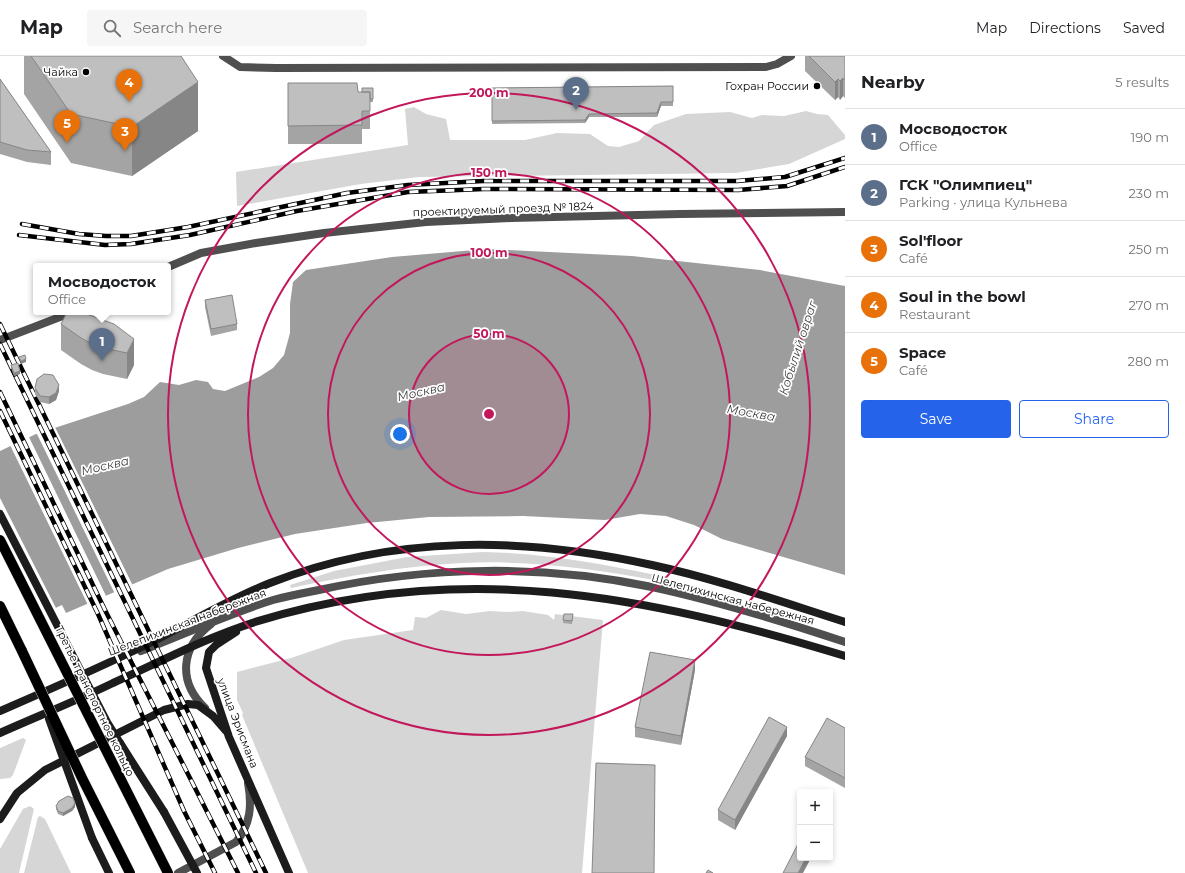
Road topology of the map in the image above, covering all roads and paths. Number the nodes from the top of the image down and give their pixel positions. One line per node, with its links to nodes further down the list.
1 (223, 56): 2 (street)
2 (791, 56)
3 (845, 212): 4 (street, проектируемый проезд № 1824)
4 (171, 266)
5 (64, 315): 6 (street)
6 (0, 340)
7 (0, 514): 28 (main road, Третье транспортное кольцо, bridge)
8 (0, 540): 26 (main road, Третье транспортное кольцо, bridge)
9 (0, 606): 15 (main road)
10 (255, 622): 14 (main road, Шелепихинская набережная); 16 (main road, Шелепихинская набережная); 21 (main road, улица Эрисмана)
11 (845, 622): 17 (main road)
12 (212, 624): 13 (street, Шелепихинская набережная); 14 (street); 17 (street, Шелепихинская набережная)
13 (845, 642)
14 (191, 646): 18 (street); 20 (main road, Шелепихинская набережная)
15 (22, 652): 24 (main road, bridge); 25 (main road, bridge)
16 (845, 656)
17 (102, 666): 19 (main road)
18 (206, 710): 21 (main road); 23 (main road)
19 (0, 711)
20 (0, 733)
21 (230, 737): 22 (main road, улица Эрисмана)
22 (246, 773): 27 (street); 29 (main road, улица Эрисмана)
23 (0, 819)
24 (109, 873)
25 (130, 873)
26 (168, 873)
27 (178, 873)
28 (197, 873)
29 (288, 873)

